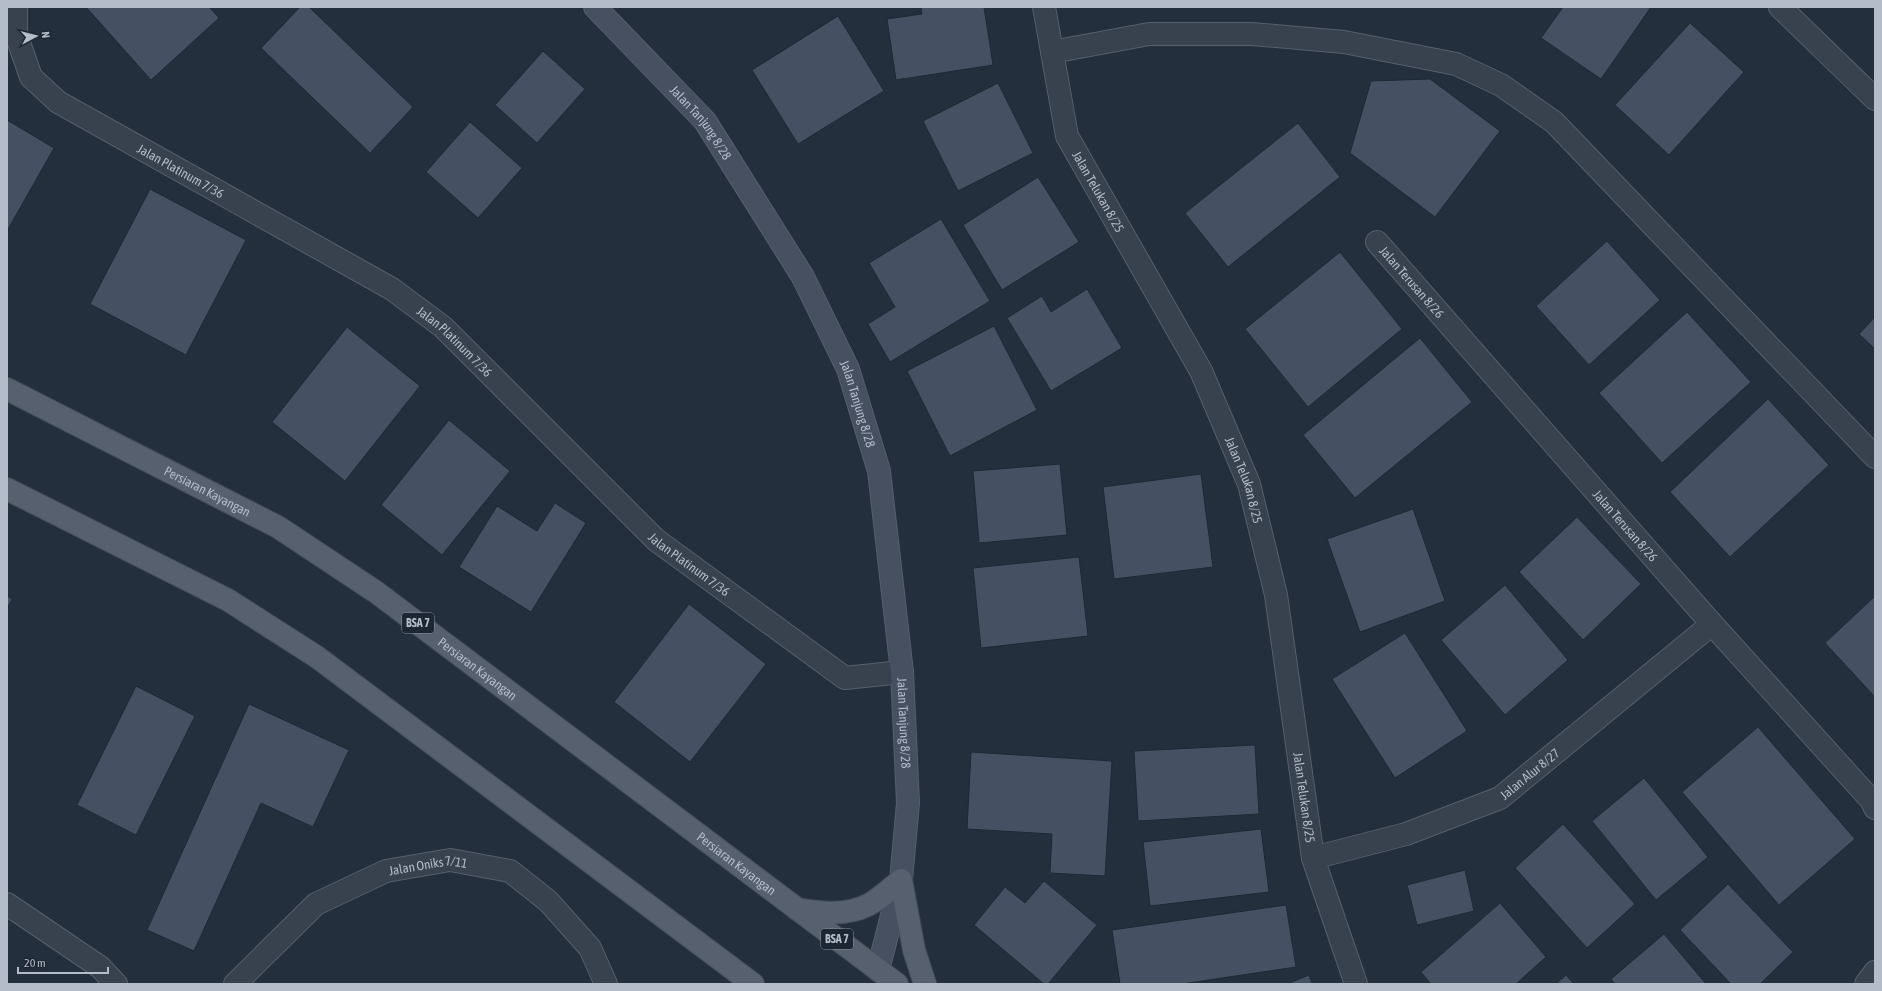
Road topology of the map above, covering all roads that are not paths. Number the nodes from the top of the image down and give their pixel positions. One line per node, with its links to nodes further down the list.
1 (16, 7): 12 (street, Jalan Platinum 7/36)
2 (595, 7): 12 (street, Jalan Tanjung 8/28)
3 (1044, 7): 5 (street, Jalan Telukan 8/25)
4 (1780, 7): 6 (street)
5 (1052, 52): 9 (street); 14 (street, Jalan Telukan 8/25)
6 (1875, 99)
7 (1377, 242): 11 (street, Jalan Terusan 8/26)
8 (7, 389): 17 (main road, Persiaran Kayangan / BSA 7)
9 (1875, 457)
10 (7, 489): 23 (main road)
11 (1712, 624): 13 (street, Jalan Terusan 8/26); 14 (street, Jalan Alur 8/27)
12 (902, 672): 15 (street, Jalan Tanjung 8/28)
13 (1875, 808)
14 (1313, 858): 26 (street, Jalan Telukan 8/25)
15 (901, 880): 17 (main road); 19 (street, Jalan Tanjung 8/28); 25 (main road)
16 (7, 904): 20 (street)
17 (796, 908): 19 (main road, Persiaran Kayangan / BSA 7)
18 (1875, 972): 27 (street)
19 (877, 977): 24 (main road, Persiaran Kayangan / BSA 7)
20 (116, 984)
21 (235, 984): 22 (street, Jalan Oniks 7/11)
22 (606, 984)
23 (753, 984)
24 (896, 984)
25 (925, 984)
26 (1356, 984)
27 (1866, 984)

